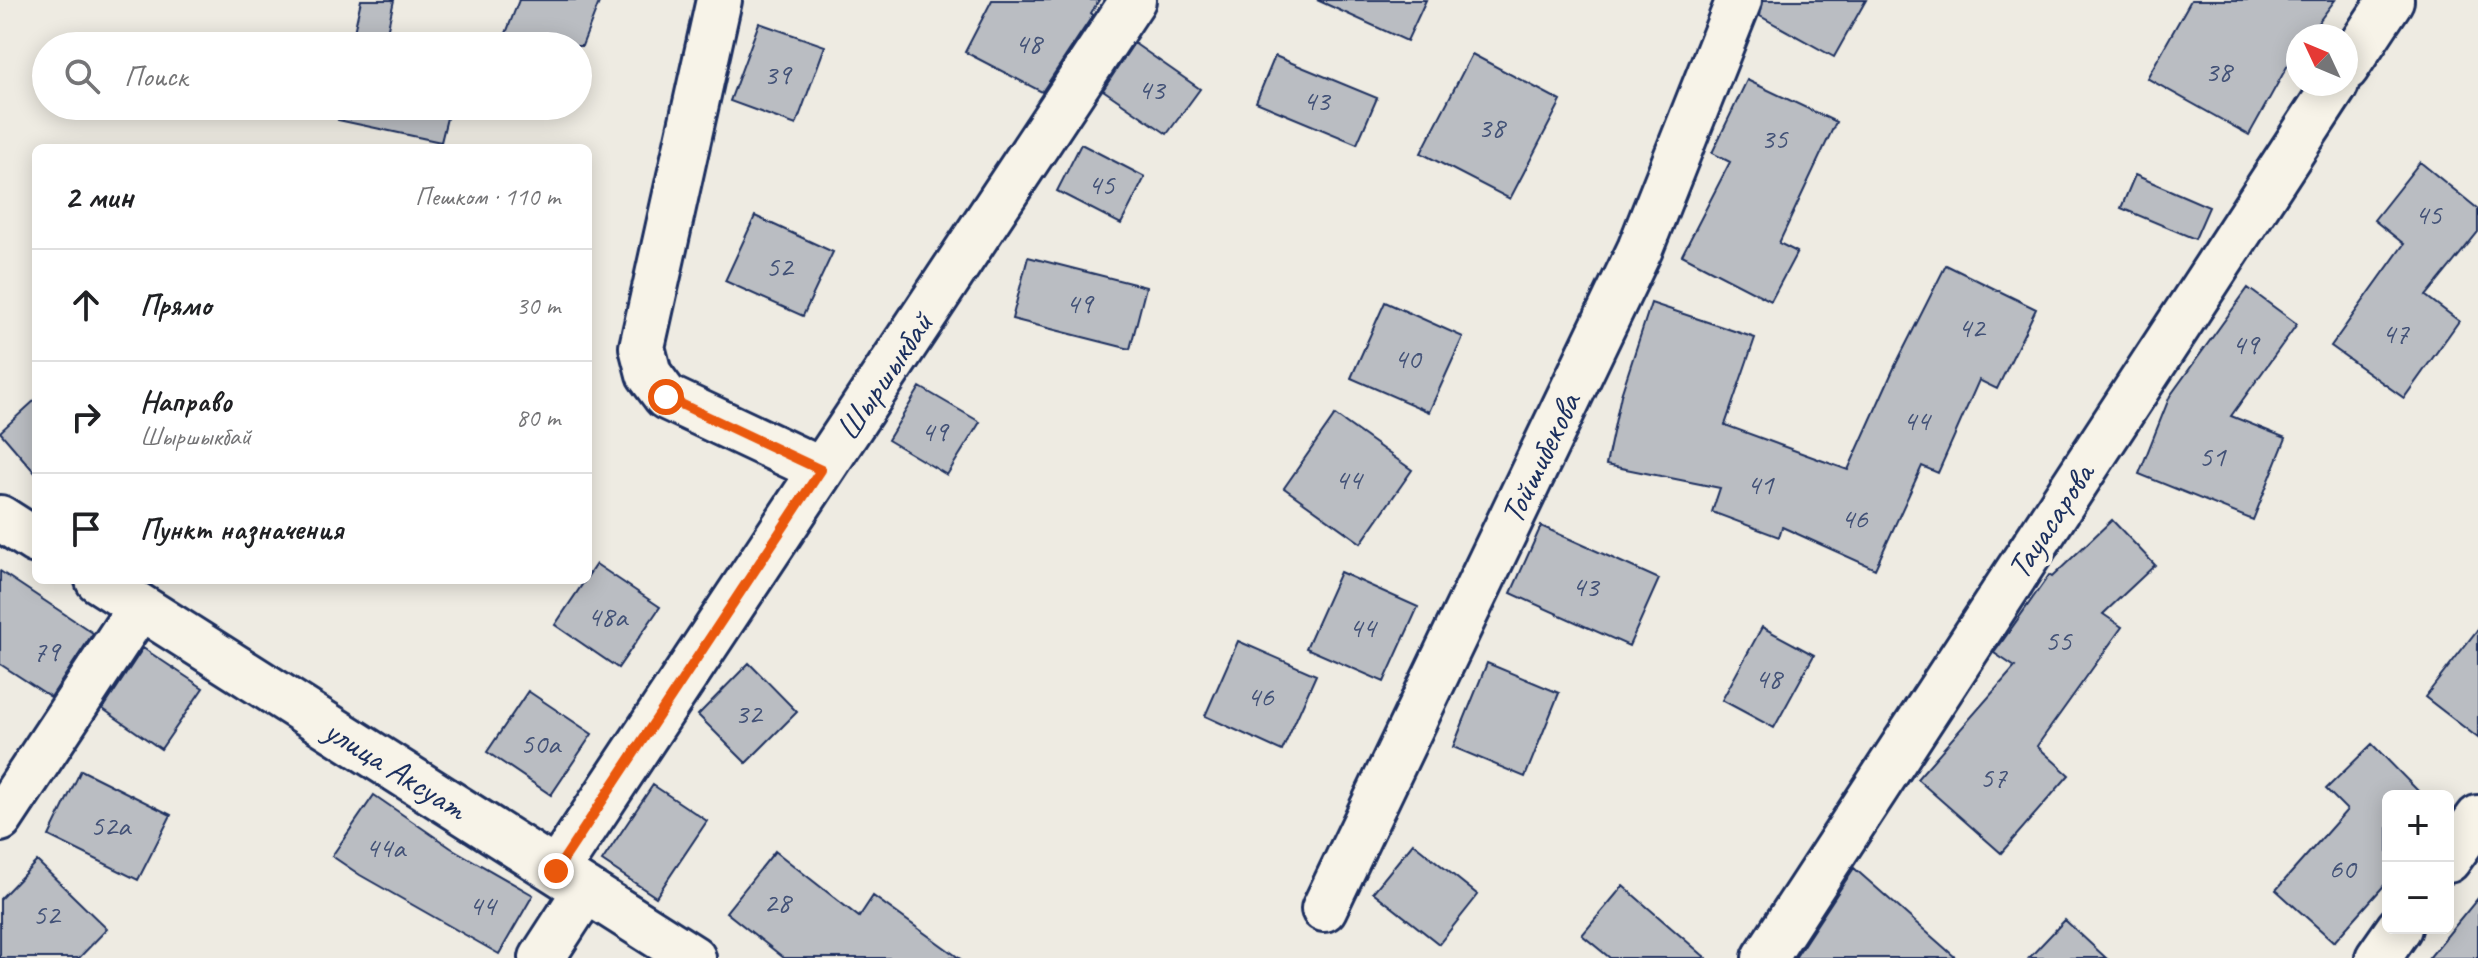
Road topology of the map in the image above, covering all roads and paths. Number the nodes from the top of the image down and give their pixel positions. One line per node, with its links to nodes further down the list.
1 (719, 0): 7 (street)
2 (1133, 0): 7 (street, Шыршыкбай)
3 (1739, 0): 16 (street, Тойшибекова)
4 (2391, 0): 5 (street)
5 (2358, 50)
6 (2328, 96): 20 (street, Тауасарова)
7 (821, 470): 15 (street, Шыршыкбай)
8 (0, 518): 9 (street)
9 (32, 538)
10 (104, 584): 11 (street, улица Аксуат)
11 (140, 607): 13 (street); 15 (street, улица Аксуат)
12 (2478, 818): 14 (street)
13 (0, 819)
14 (2454, 852)
15 (571, 880): 18 (street, Шыршыкбай); 19 (street, улица Аксуат)
16 (1324, 909)
17 (2395, 934): 21 (street)
18 (542, 958)
19 (693, 958)
20 (1765, 958)
21 (2378, 958)

